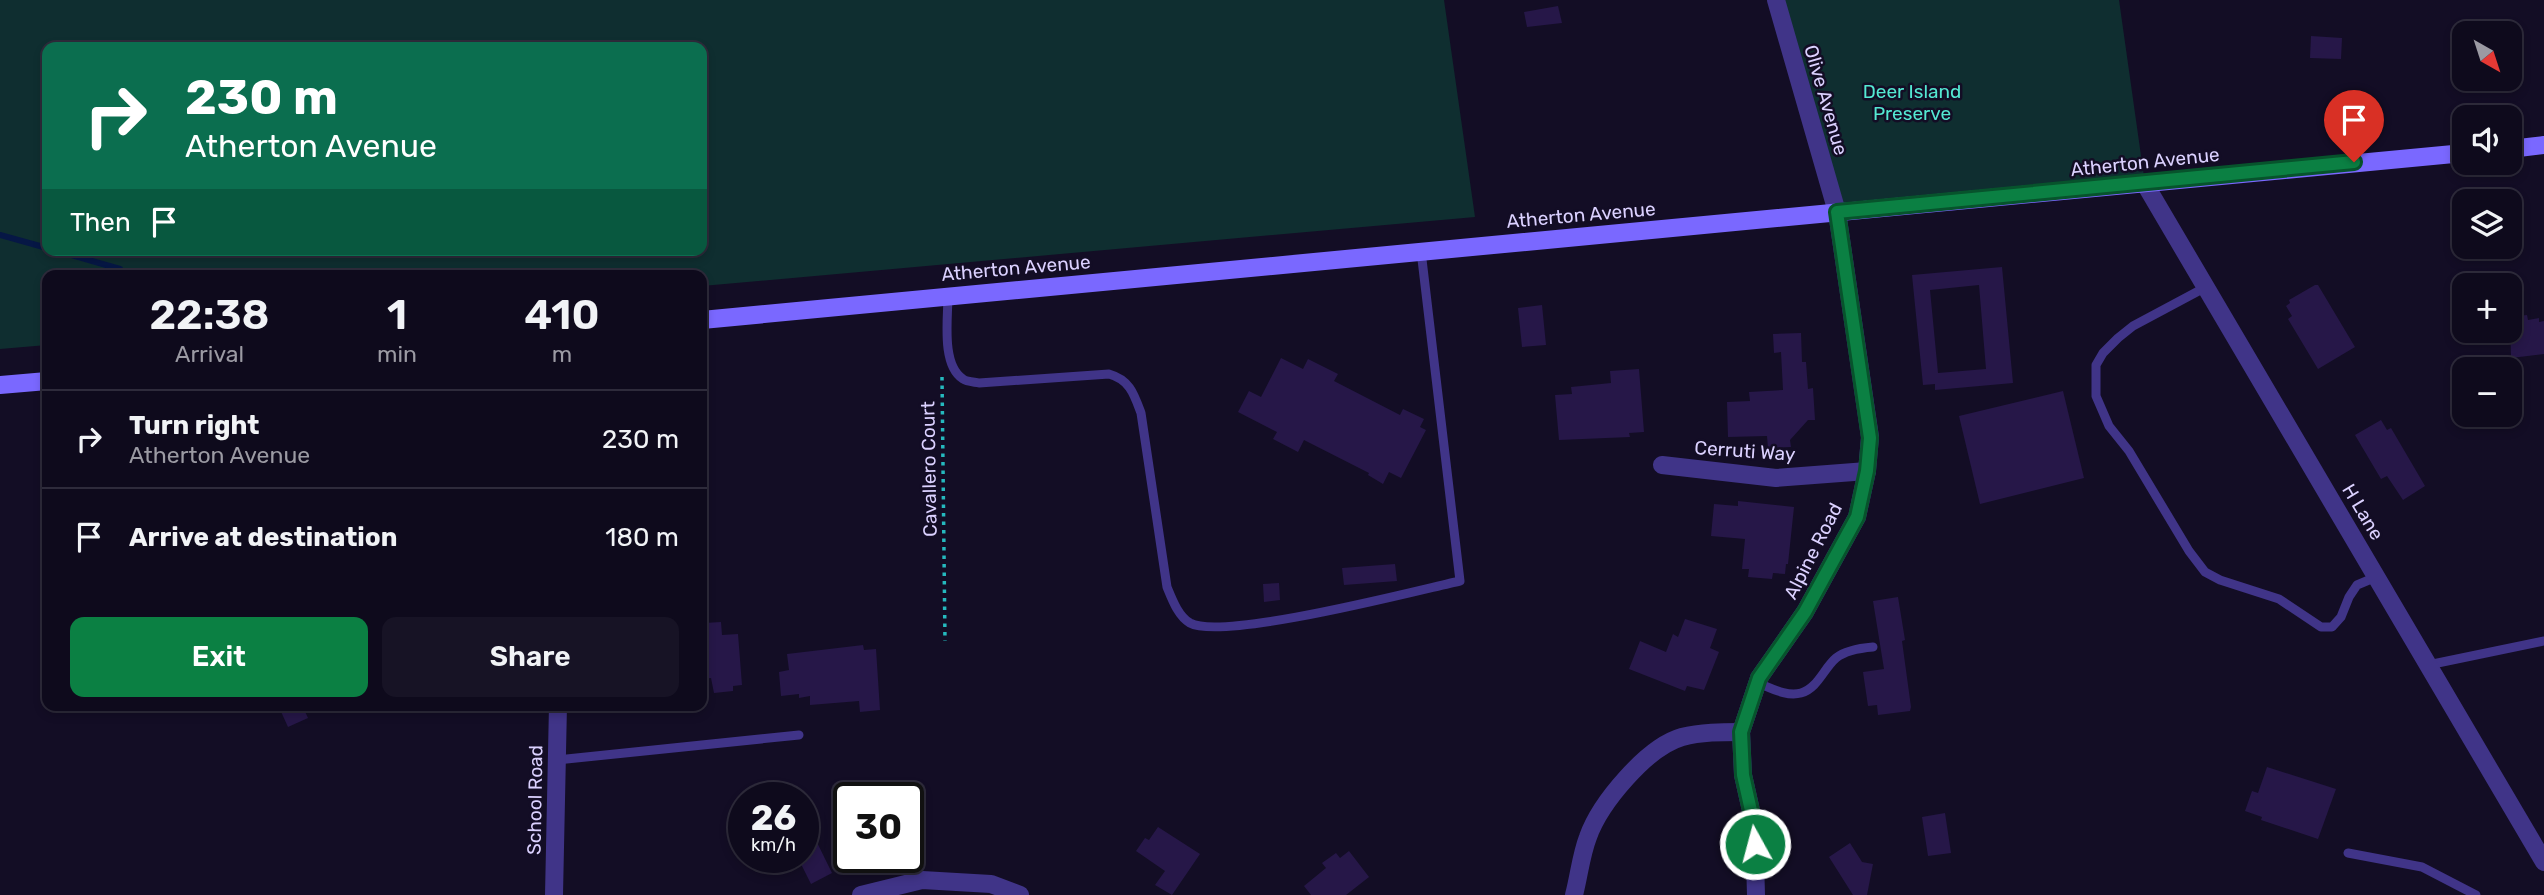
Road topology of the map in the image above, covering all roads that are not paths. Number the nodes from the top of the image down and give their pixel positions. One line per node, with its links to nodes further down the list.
1 (1776, 0): 6 (street, Olive Avenue)
2 (2544, 145): 3 (main road)
3 (2522, 148)
4 (2452, 154): 5 (main road, Atherton Avenue)
5 (2145, 184): 6 (main road, Atherton Avenue); 8 (street, H Lane)
6 (1837, 212): 7 (main road, Atherton Avenue); 14 (street, Alpine Road)
7 (1421, 251): 9 (main road, Atherton Avenue); 9 (lane)
8 (2206, 287): 15 (street, H Lane); 15 (lane)
9 (948, 295): 10 (main road, Atherton Avenue)
10 (707, 319)
11 (42, 381): 12 (main road)
12 (0, 385)
13 (1662, 465): 14 (street, Cerruti Way)
14 (1867, 471): 19 (street, Alpine Road)
15 (2376, 577): 18 (street, H Lane)
16 (2544, 641): 18 (lane)
17 (1873, 647): 19 (lane)
18 (2428, 665): 25 (street, H Lane)
19 (1758, 683): 21 (street, Alpine Road)
20 (558, 711): 23 (street, School Road)
21 (1741, 732): 29 (street); 30 (street, Alpine Road)
22 (799, 735): 23 (lane)
23 (557, 760): 26 (street, School Road)
24 (2348, 853): 31 (lane)
25 (2544, 862)
26 (554, 895)
27 (861, 895): 28 (street)
28 (1020, 895)
29 (1574, 895)
30 (1756, 895)
31 (2476, 895)

